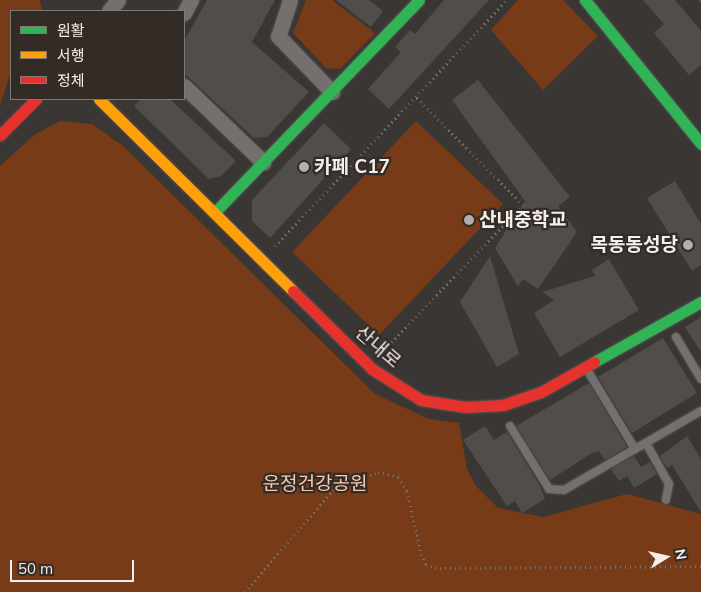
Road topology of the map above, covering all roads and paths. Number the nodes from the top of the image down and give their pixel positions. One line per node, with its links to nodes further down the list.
1 (118, 0): 7 (street)
2 (192, 0): 8 (street)
3 (290, 0): 10 (street)
4 (419, 0): 10 (street)
5 (507, 0): 11 (path)
6 (585, 0): 15 (street)
7 (110, 10)
8 (185, 11)
9 (185, 87): 16 (street)
10 (332, 92): 16 (street)
11 (416, 97): 18 (path); 21 (path)
12 (35, 100): 14 (street)
13 (100, 100): 17 (street, 산내로)
14 (0, 135)
15 (701, 144)
16 (264, 162): 17 (street)
17 (215, 212): 22 (street, 산내로)
18 (275, 246)
19 (701, 302): 22 (street, 산내로)
20 (676, 337): 23 (lane)
21 (379, 355)
22 (586, 368): 27 (lane)
23 (701, 379)
24 (701, 411): 26 (lane)
25 (510, 426): 27 (lane)
26 (646, 443): 27 (lane); 28 (lane)
27 (635, 449)
28 (666, 500)
29 (701, 566): 30 (path)
30 (245, 592)

